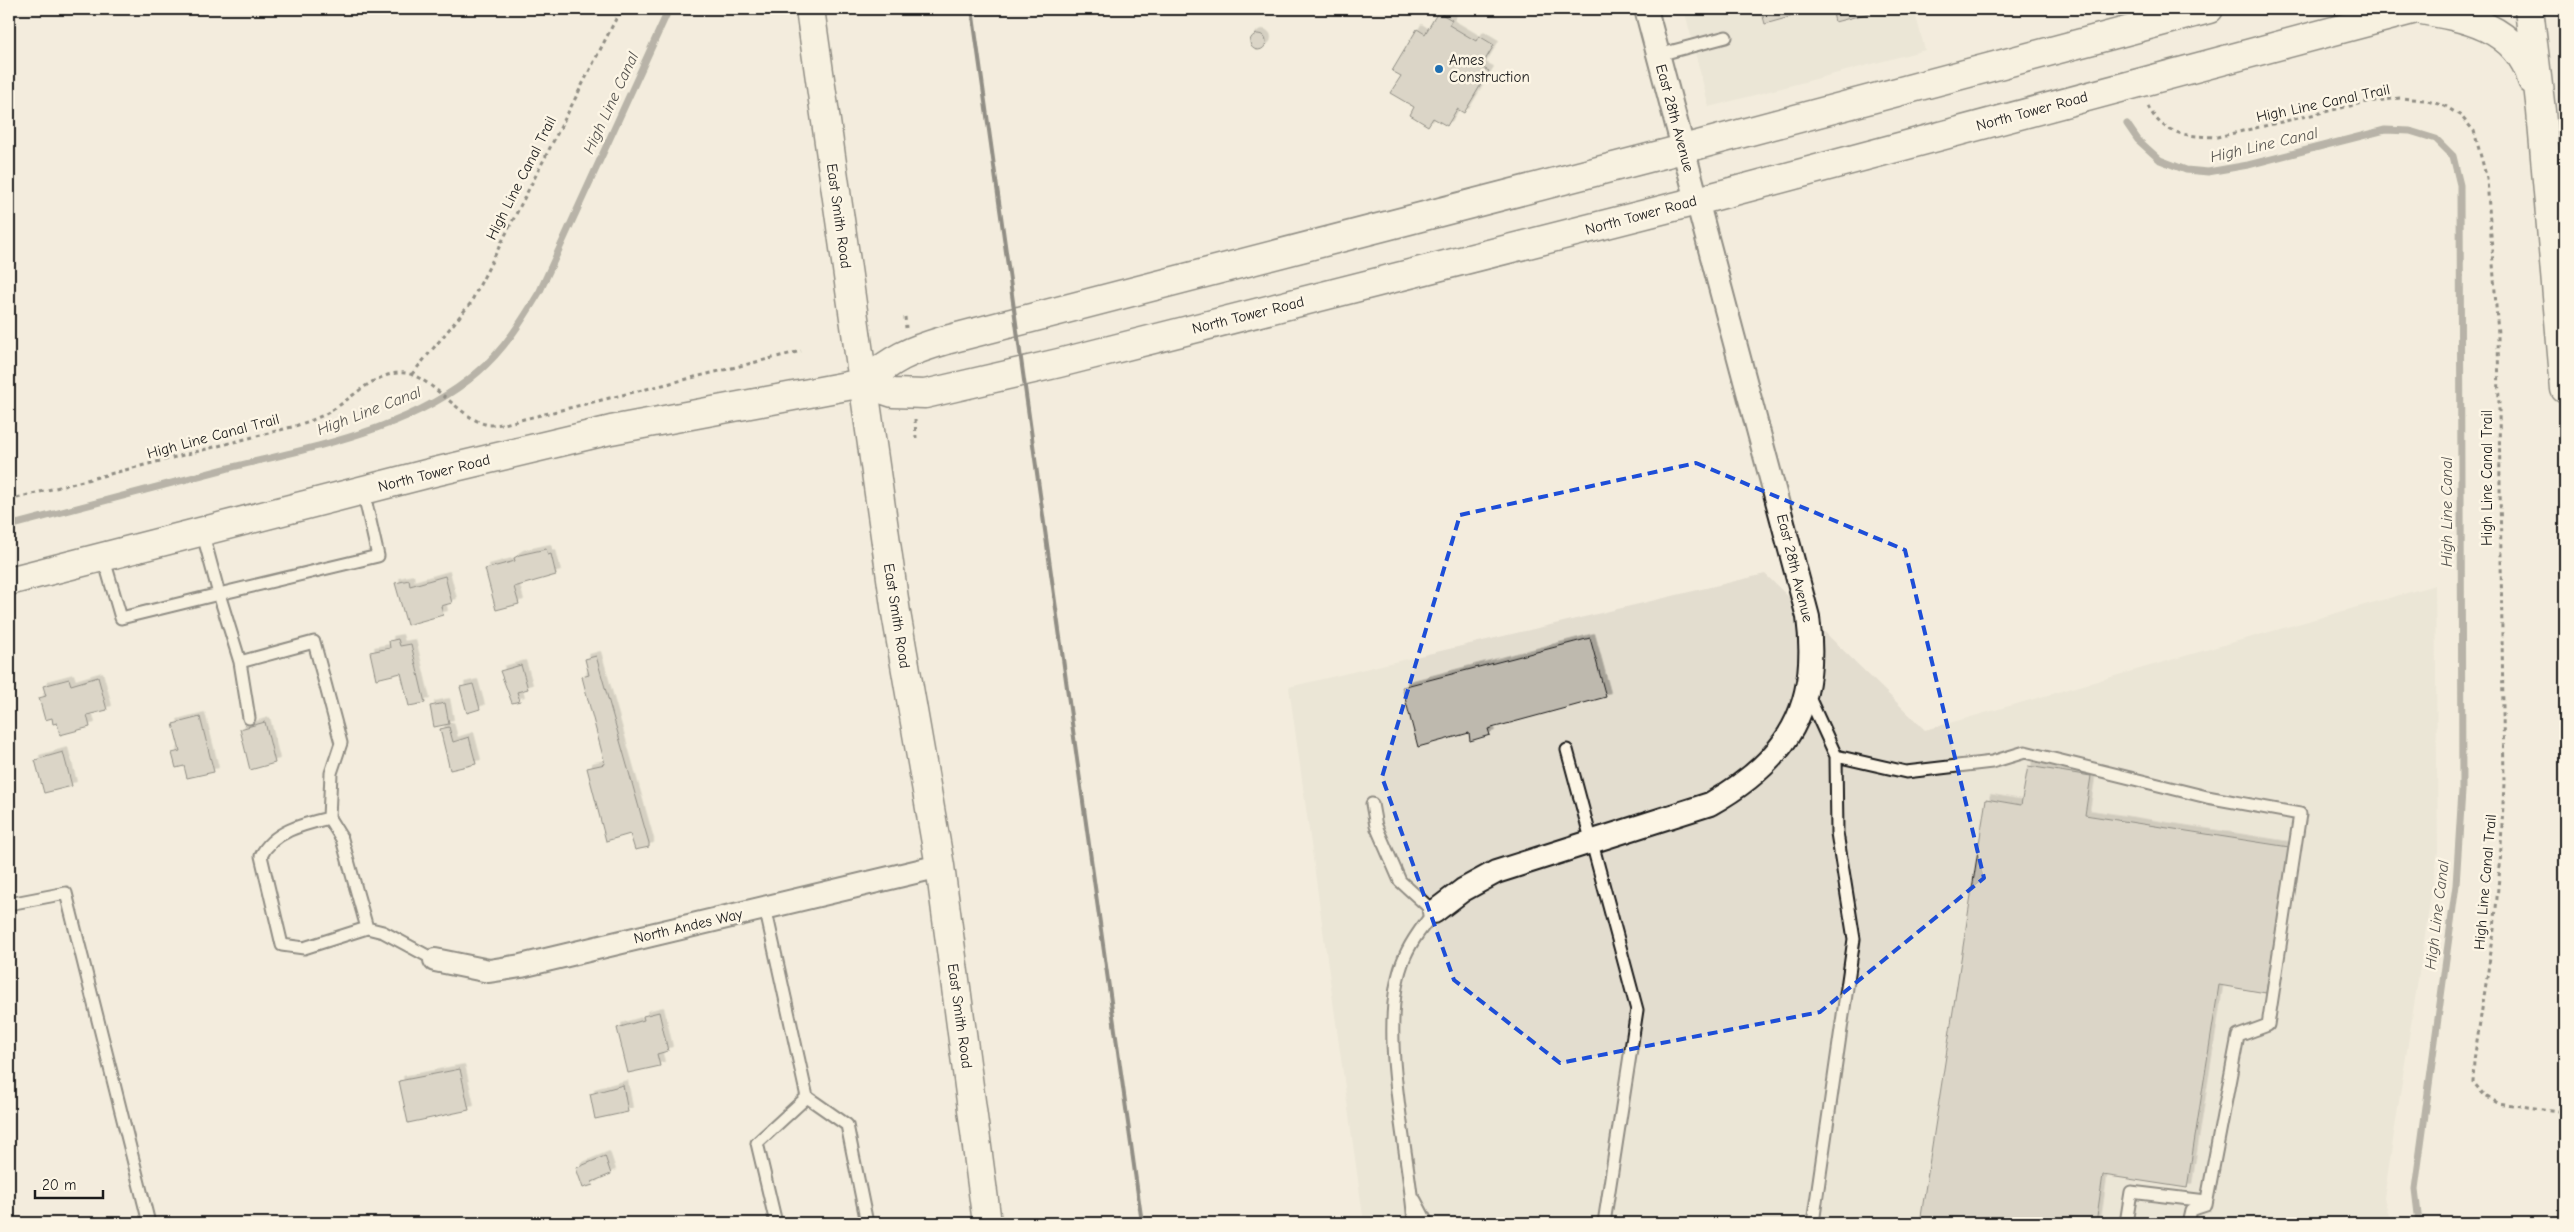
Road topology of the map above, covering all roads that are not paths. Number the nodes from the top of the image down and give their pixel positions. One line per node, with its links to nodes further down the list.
1 (810, 9): 11 (main road, East Smith Road)
2 (1646, 9): 7 (street, East 28th Avenue)
3 (2209, 9): 9 (main road, North Tower Road)
4 (2416, 9): 8 (main road); 10 (main road, North Tower Road)
5 (2529, 9): 8 (main road)
6 (1726, 37): 7 (lane)
7 (1658, 55): 9 (street, East 28th Avenue)
8 (2541, 111): 12 (main road)
9 (1683, 149): 10 (street, East 28th Avenue); 11 (main road, North Tower Road)
10 (1697, 200): 11 (main road, North Tower Road); 19 (street, East 28th Avenue)
11 (863, 383): 13 (main road, North Tower Road); 26 (main road, East Smith Road)
12 (2565, 389)
13 (363, 490): 14 (main road, North Tower Road); 17 (lane)
14 (202, 531): 15 (main road, North Tower Road); 17 (lane)
15 (103, 556): 16 (main road, North Tower Road); 17 (lane)
16 (9, 581)
17 (219, 594): 18 (lane)
18 (240, 662): 20 (lane); 24 (lane)
19 (1807, 692): 22 (lane); 25 (street, East 28th Avenue)
20 (249, 718)
21 (1567, 750): 25 (lane)
22 (1836, 756): 34 (lane); 42 (lane)
23 (1372, 804): 29 (lane)
24 (330, 818): 30 (lane); 30 (lane)
25 (1592, 841): 29 (street, East 28th Avenue); 41 (lane)
26 (940, 866): 28 (street, North Andes Way); 38 (main road, East Smith Road)
27 (9, 904): 35 (lane)
28 (765, 908): 31 (street, North Andes Way); 32 (lane)
29 (1434, 912): 33 (lane)
30 (367, 928): 31 (lane)
31 (436, 960)
32 (807, 1097): 36 (lane); 37 (lane)
33 (1412, 1194): 39 (lane); 40 (lane)
34 (2206, 1201): 43 (lane); 44 (lane)
35 (149, 1223)
36 (776, 1223)
37 (867, 1223)
38 (987, 1223)
39 (1414, 1223)
40 (1426, 1223)
41 (1604, 1223)
42 (1813, 1223)
43 (2126, 1223)
44 (2188, 1223)

